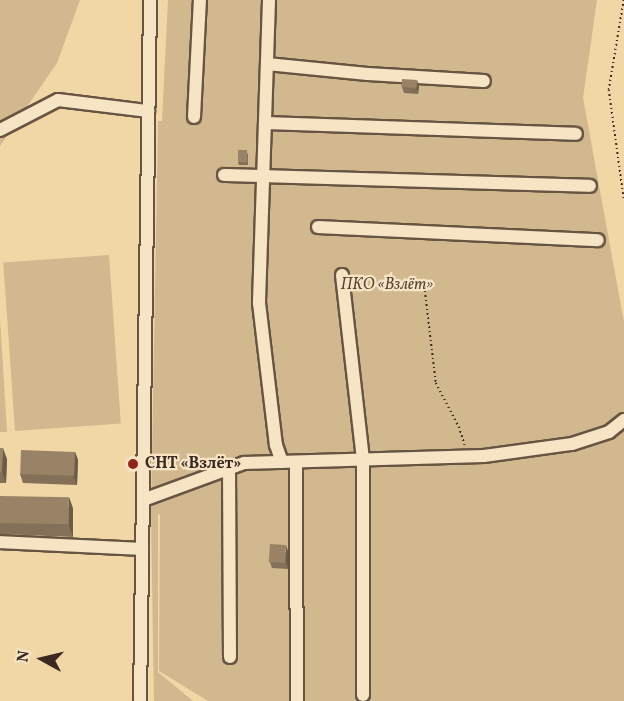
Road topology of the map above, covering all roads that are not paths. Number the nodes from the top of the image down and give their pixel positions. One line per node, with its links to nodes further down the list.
1 (150, 0): 6 (street)
2 (200, 0): 7 (street)
3 (269, 0): 4 (street)
4 (267, 64): 5 (street); 8 (street)
5 (484, 81)
6 (148, 111): 9 (street); 22 (street)
7 (194, 117)
8 (265, 123): 10 (street); 12 (street)
9 (0, 130)
10 (576, 134)
11 (224, 175): 12 (street)
12 (263, 175): 13 (street); 19 (street)
13 (590, 186)
14 (318, 227): 15 (street)
15 (598, 240)
16 (342, 275): 18 (street)
17 (624, 420): 18 (street)
18 (363, 460): 20 (street); 26 (street)
19 (282, 462): 20 (street); 21 (street)
20 (296, 462): 28 (street)
21 (229, 469): 22 (street); 25 (street)
22 (143, 500): 24 (street)
23 (0, 542): 24 (street)
24 (142, 549): 27 (street)
25 (230, 657)
26 (363, 695)
27 (140, 701)
28 (297, 701)

